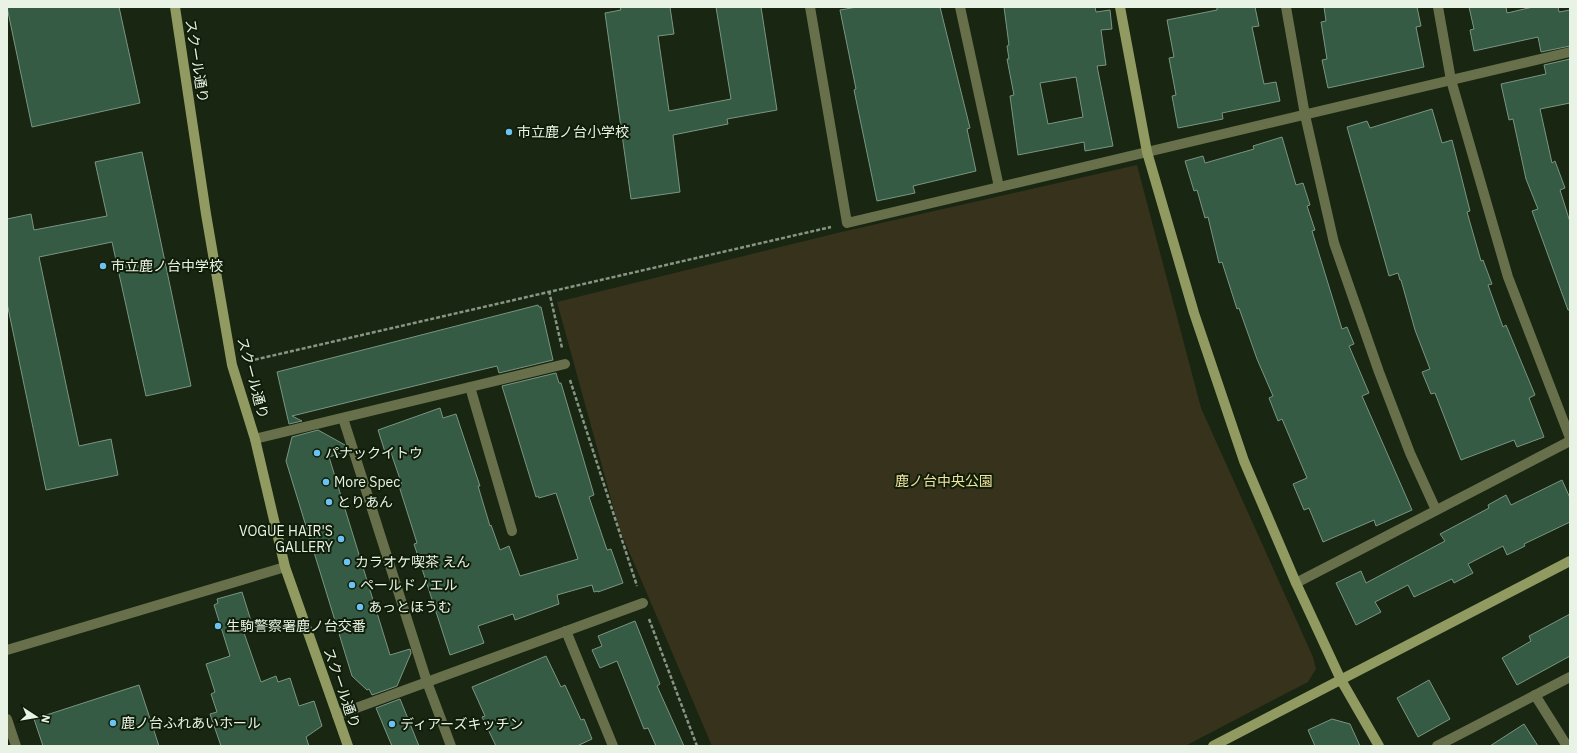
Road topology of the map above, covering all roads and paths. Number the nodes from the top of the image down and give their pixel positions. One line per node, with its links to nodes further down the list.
1 (175, 7): 15 (street, スクール通り)
2 (810, 7): 12 (street)
3 (960, 7): 11 (street)
4 (1120, 7): 10 (street)
5 (1286, 7): 9 (street)
6 (1438, 7): 8 (street)
7 (1570, 52): 8 (street)
8 (1451, 80): 9 (street); 19 (street)
9 (1305, 115): 10 (street); 20 (street)
10 (1147, 152): 11 (street); 24 (street)
11 (999, 187): 12 (street)
12 (847, 223): 13 (path)
13 (549, 291): 14 (path); 15 (path)
14 (565, 364): 16 (street); 25 (path)
15 (232, 365): 18 (street, スクール通り)
16 (470, 387): 17 (street); 21 (street)
17 (343, 418): 18 (street); 30 (street)
18 (255, 439): 23 (street, スクール通り)
19 (1570, 439): 20 (street)
20 (1436, 510): 24 (street)
21 (512, 531)
22 (1570, 561): 29 (street)
23 (285, 567): 27 (street); 32 (street, スクール通り)
24 (1296, 583): 29 (street)
25 (643, 603): 26 (street); 38 (path)
26 (566, 631): 30 (street); 37 (street)
27 (7, 650)
28 (1570, 677): 31 (street)
29 (1341, 680): 39 (street); 40 (street)
30 (427, 682): 32 (street); 36 (street)
31 (1535, 695): 41 (street); 42 (street)
32 (337, 715): 35 (street, スクール通り)
33 (7, 720): 34 (street)
34 (16, 746)
35 (348, 746)
36 (451, 746)
37 (613, 746)
38 (697, 746)
39 (1213, 746)
40 (1379, 746)
41 (1437, 746)
42 (1567, 746)

